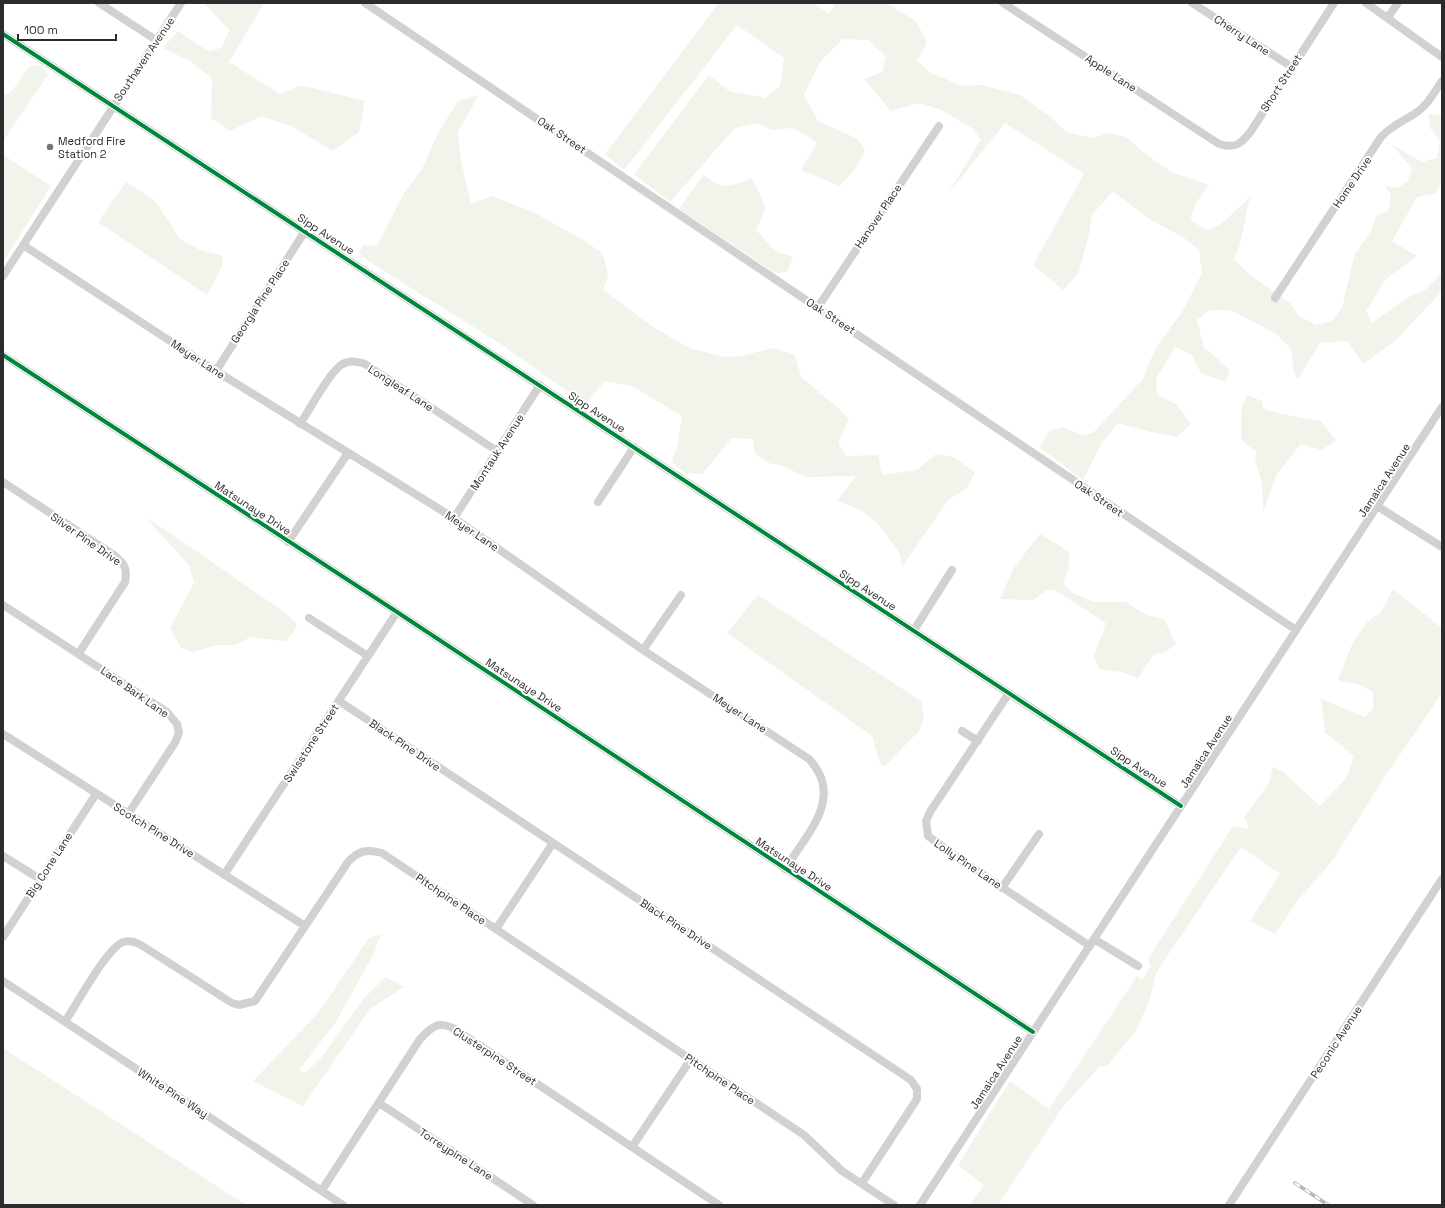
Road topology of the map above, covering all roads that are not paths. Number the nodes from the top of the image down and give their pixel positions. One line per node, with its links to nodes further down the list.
1 (99, 3): 11 (street)
2 (181, 3): 11 (street, Southaven Avenue)
3 (365, 3): 22 (street, Oak Street)
4 (1003, 3): 17 (street, Apple Lane)
5 (1192, 3): 13 (street, Cherry Lane)
6 (1334, 3): 13 (street, Short Street)
7 (1366, 3): 9 (street)
8 (1398, 3): 9 (street)
9 (1388, 17): 12 (street)
10 (3, 34): 15 (street, Sipp Avenue)
11 (156, 40): 15 (street, Southaven Avenue)
12 (1442, 56)
13 (1292, 67): 17 (street, Short Street)
14 (1442, 80): 21 (street, Home Drive)
15 (113, 106): 18 (street, Sipp Avenue); 19 (street, Southaven Avenue)
16 (939, 126): 22 (street, Hanover Place)
17 (1218, 144)
18 (305, 231): 24 (street, Georgia Pine Place); 25 (street, Sipp Avenue)
19 (23, 245): 20 (street, Southaven Avenue); 24 (street, Meyer Lane)
20 (3, 276)
21 (1275, 298)
22 (818, 307): 43 (street, Oak Street)
23 (3, 355): 35 (street, Matsunaye Drive)
24 (216, 370): 27 (street, Meyer Lane)
25 (540, 385): 28 (street, Sipp Avenue); 29 (street, Montauk Avenue)
26 (1442, 407): 33 (street, Jamaica Avenue)
27 (300, 424): 29 (street, Longleaf Lane); 30 (street, Meyer Lane)
28 (634, 447): 32 (street); 42 (street, Sipp Avenue)
29 (497, 451): 34 (street, Montauk Avenue)
30 (348, 453): 34 (street, Meyer Lane); 35 (street)
31 (3, 482): 45 (street, Silver Pine Drive)
32 (598, 502)
33 (1377, 506): 36 (street); 43 (street, Jamaica Avenue)
34 (454, 518): 44 (street, Meyer Lane)
35 (288, 542): 40 (street, Matsunaye Drive)
36 (1442, 547)
37 (952, 570): 42 (street)
38 (681, 595): 44 (street)
39 (3, 605): 45 (street, Lace Bark Lane)
40 (397, 612): 46 (street, Swisstone Street); 58 (street, Matsunaye Drive)
41 (309, 618): 46 (street)
42 (914, 630): 47 (street, Sipp Avenue)
43 (1296, 630): 53 (street, Jamaica Avenue)
44 (643, 650): 58 (street, Meyer Lane)
45 (79, 653): 54 (street, Lace Bark Lane)
46 (368, 656): 48 (street, Swisstone Street)
47 (1009, 693): 51 (street, Lolly Pine Lane); 53 (street, Sipp Avenue)
48 (339, 701): 56 (street, Black Pine Drive); 59 (street, Swisstone Street)
49 (962, 731): 51 (street)
50 (3, 734): 52 (street, Scotch Pine Drive)
51 (978, 741): 62 (street, Lolly Pine Lane)
52 (96, 794): 54 (street, Scotch Pine Drive); 60 (street, Big Cone Lane)
53 (1181, 806): 66 (street, Jamaica Avenue)
54 (128, 814): 59 (street, Scotch Pine Drive)
55 (1039, 834): 62 (street)
56 (553, 843): 64 (street); 74 (street, Black Pine Drive)
57 (3, 856): 60 (street)
58 (785, 869): 70 (street, Matsunaye Drive)
59 (224, 875): 63 (street, Scotch Pine Drive)
60 (40, 879): 65 (street, Big Cone Lane)
61 (1442, 879): 81 (street, Peconic Avenue)
62 (1002, 888): 66 (street, Lolly Pine Lane)
63 (305, 926): 64 (street, Pitchpine Place); 69 (street, Pitchpine Place)
64 (496, 929): 71 (street, Pitchpine Place)
65 (3, 937)
66 (1092, 942): 67 (street, Lolly Pine Lane); 70 (street, Jamaica Avenue)
67 (1138, 966)
68 (3, 981): 69 (street, White Pine Way)
69 (65, 1022): 75 (street, White Pine Way)
70 (1033, 1032): 80 (street, Jamaica Avenue)
71 (691, 1059): 73 (street); 74 (street, Pitchpine Place)
72 (379, 1103): 73 (street, Clusterpine Street); 75 (street, Clusterpine Street); 77 (street, Torreypine Lane)
73 (632, 1147): 78 (street, Clusterpine Street)
74 (862, 1183): 79 (street, Pitchpine Place)
75 (322, 1190): 76 (street, White Pine Way)
76 (343, 1205)
77 (533, 1205)
78 (719, 1205)
79 (894, 1205)
80 (920, 1205)
81 (1229, 1205)

